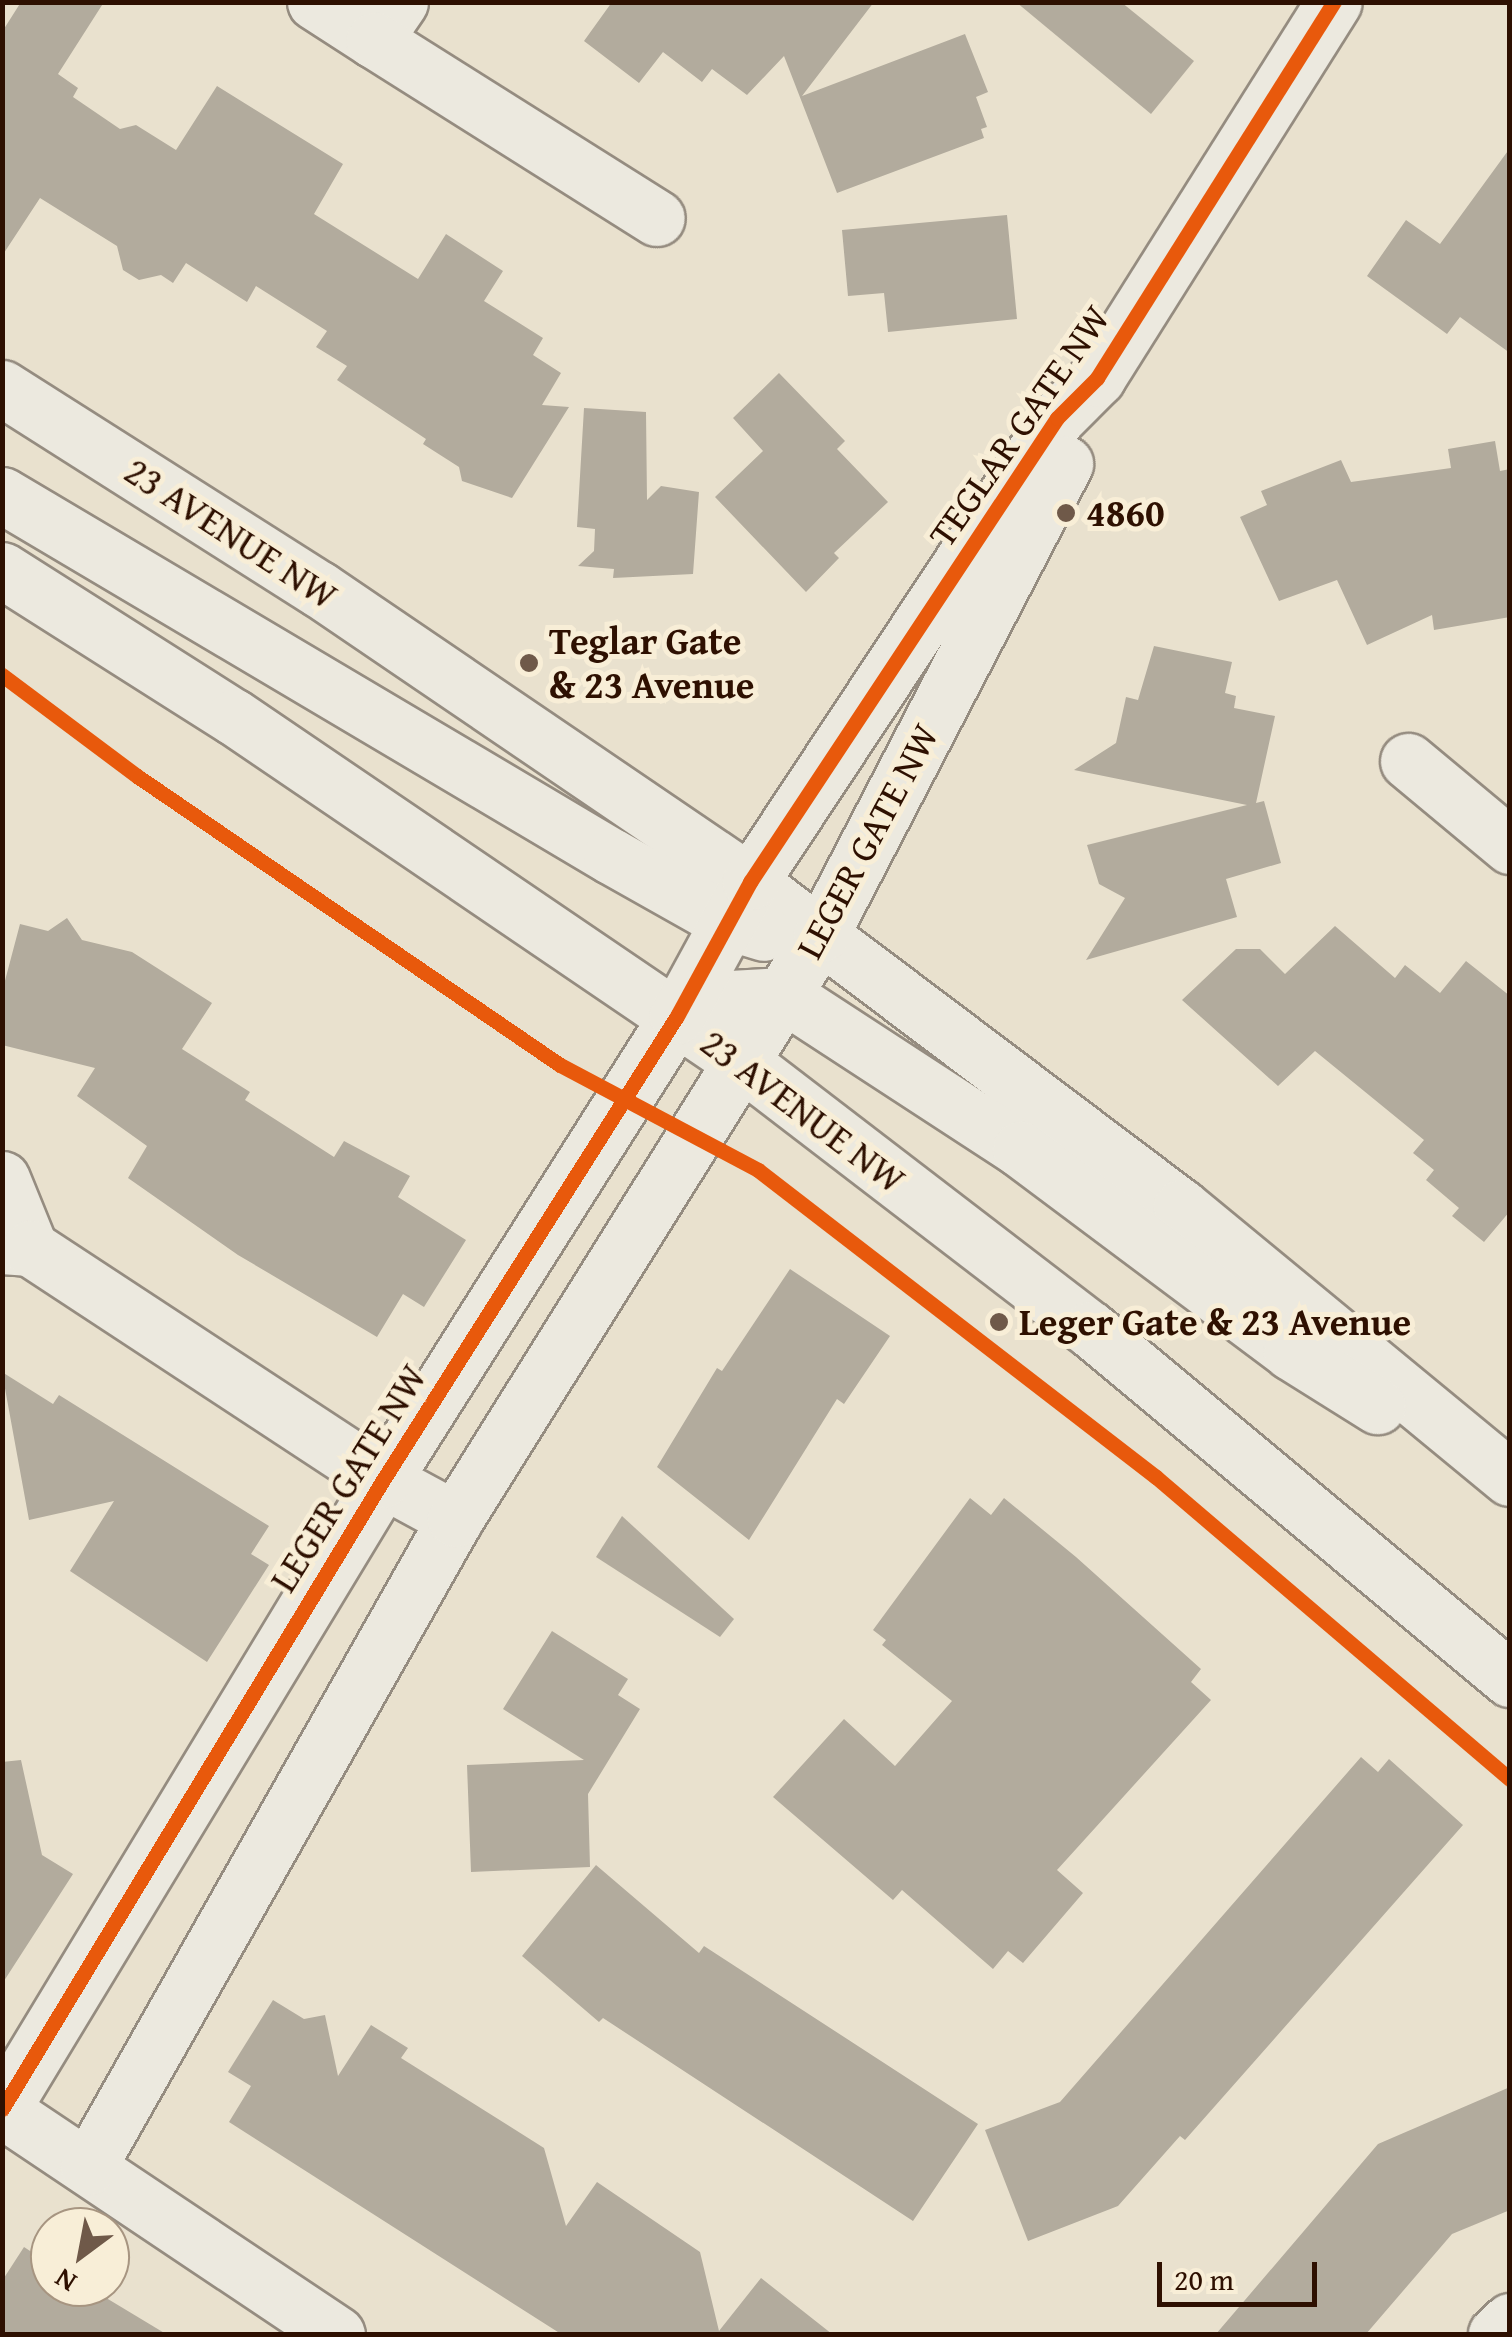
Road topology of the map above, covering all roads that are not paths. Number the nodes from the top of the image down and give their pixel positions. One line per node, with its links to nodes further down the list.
1 (315, 2): 3 (street)
2 (1334, 2): 5 (street, TEGLAR GATE NW)
3 (387, 21): 4 (street)
4 (658, 218)
5 (1097, 378): 11 (street, TEGLAR GATE NW); 12 (street, LEGER GATE NW)
6 (2, 388): 11 (street, 23 AVENUE NW)
7 (2, 495): 11 (street)
8 (2, 570): 14 (street, 23 AVENUE NW)
9 (1408, 762): 10 (street)
10 (1510, 846)
11 (739, 902): 12 (street, 23 AVENUE NW); 14 (street, LEGER GATE NW)
12 (821, 934): 13 (street, LEGER GATE NW); 18 (street, 23 AVENUE NW)
13 (784, 995): 14 (street); 15 (street, LEGER GATE NW); 20 (street)
14 (677, 1016): 15 (street, 23 AVENUE NW); 19 (street, LEGER GATE NW)
15 (742, 1062): 21 (street, LEGER GATE NW); 22 (street, 23 AVENUE NW)
16 (2, 1179): 17 (street)
17 (16, 1247): 19 (street)
18 (1510, 1478)
19 (383, 1480): 21 (street); 23 (street, LEGER GATE NW)
20 (1510, 1488)
21 (455, 1519): 24 (street, LEGER GATE NW)
22 (1510, 1679)
23 (2, 2109): 24 (street)
24 (88, 2167): 26 (street)
25 (1510, 2321): 27 (street)
26 (326, 2332)
27 (1496, 2334)

